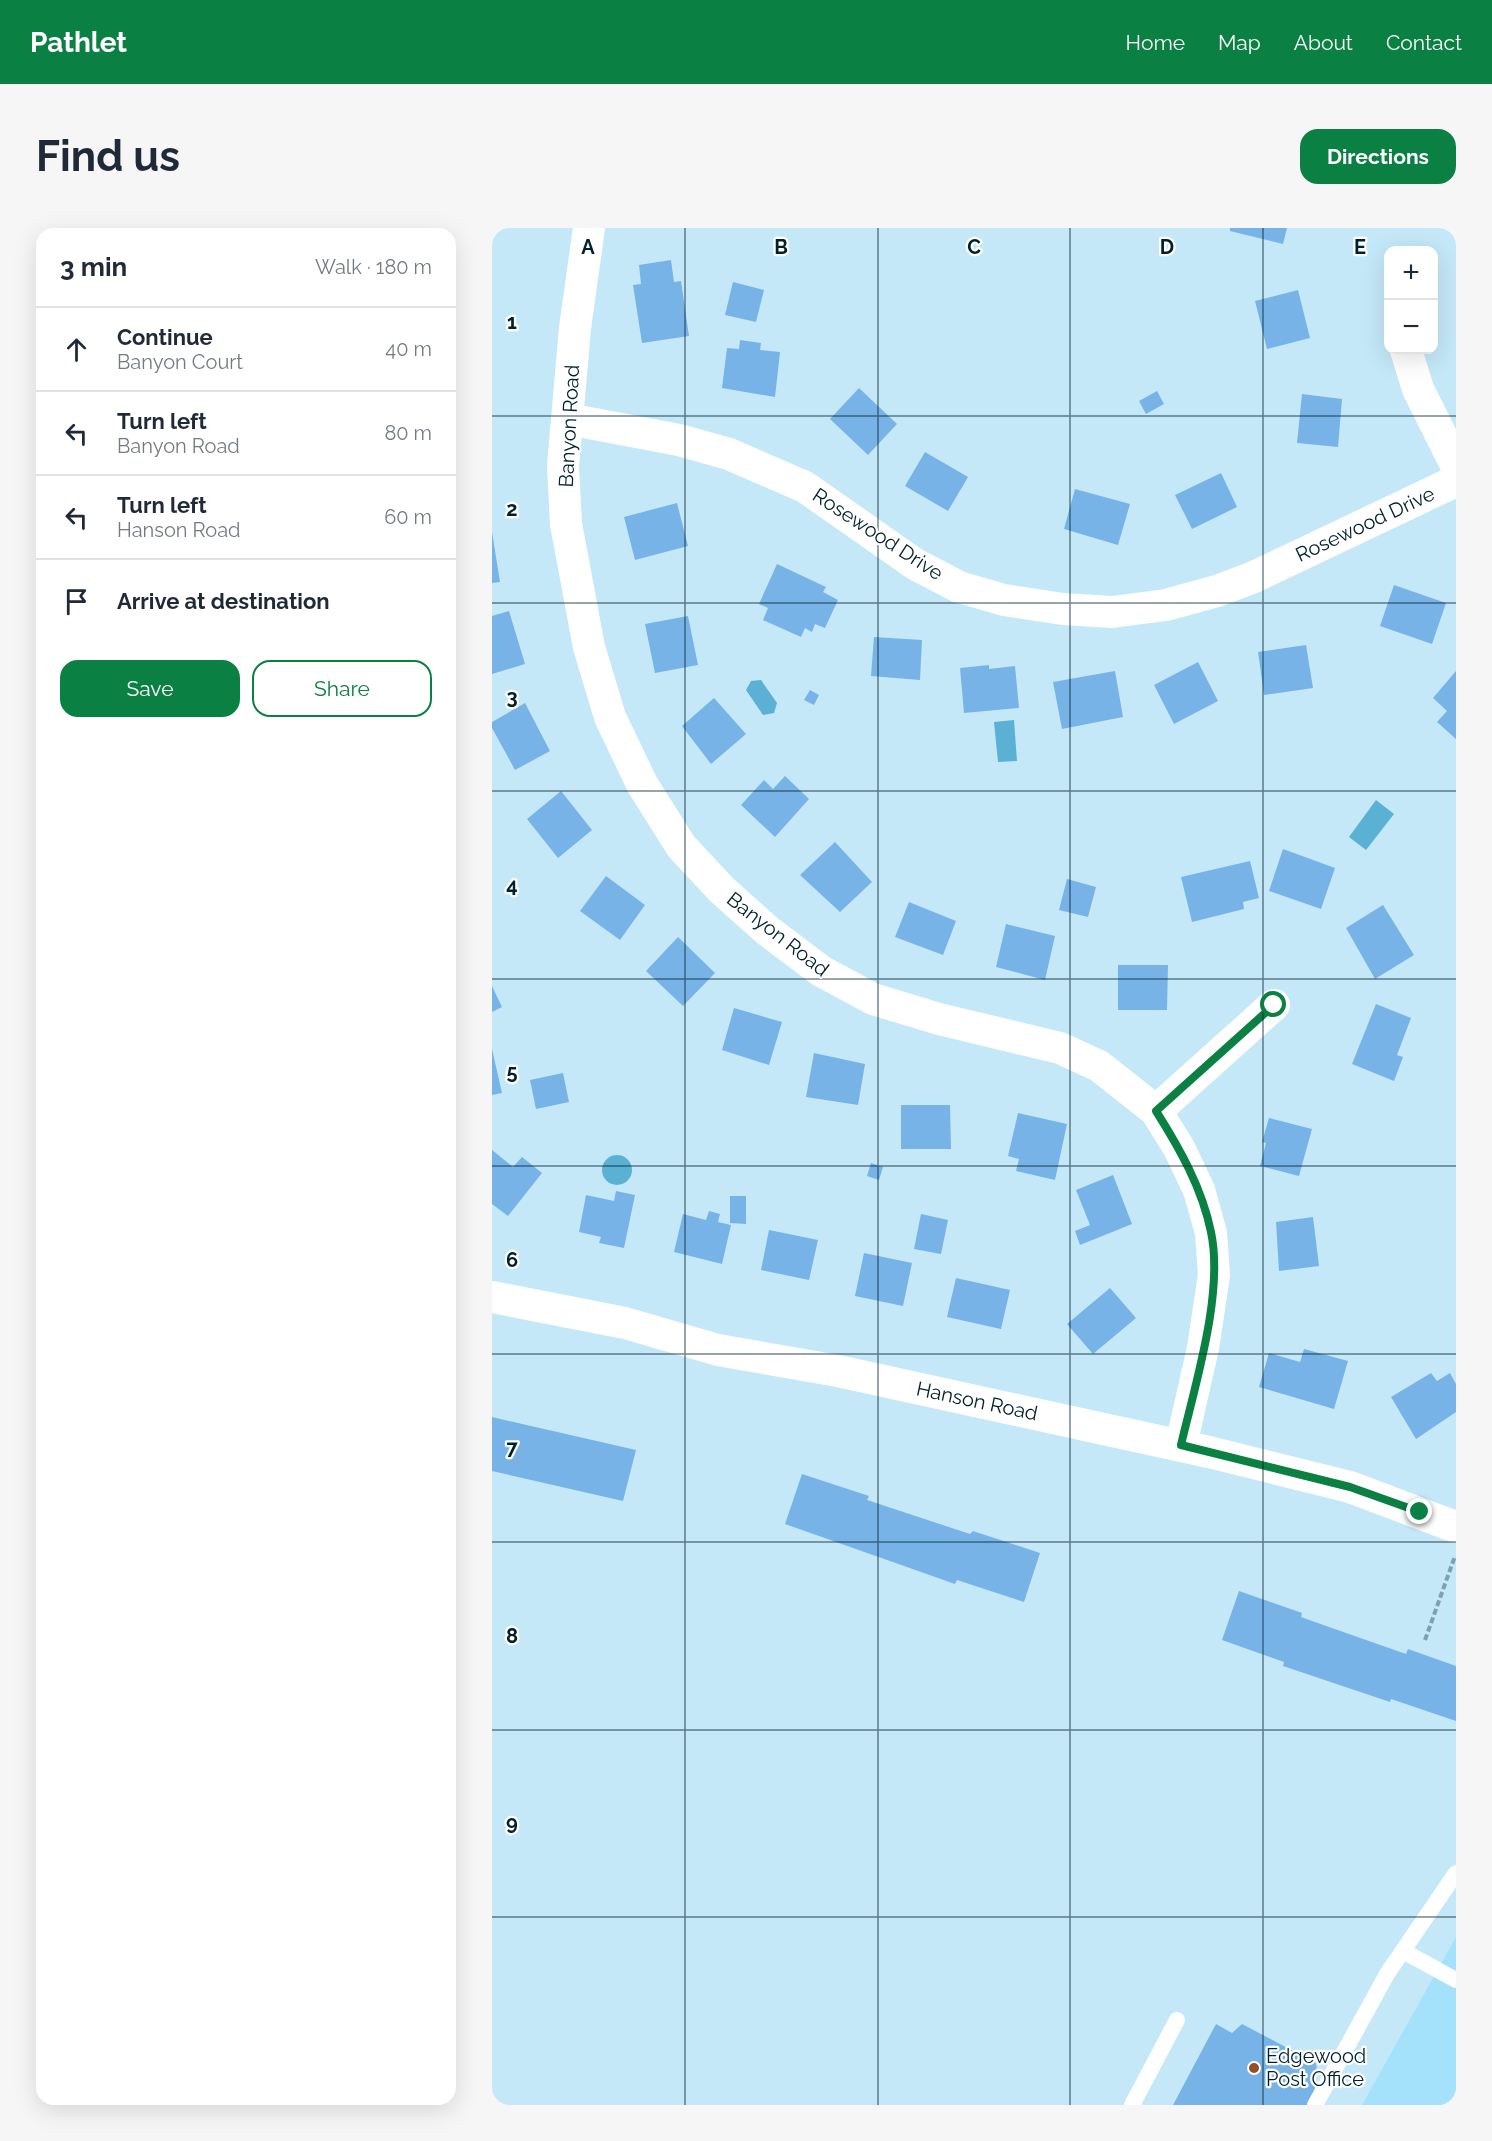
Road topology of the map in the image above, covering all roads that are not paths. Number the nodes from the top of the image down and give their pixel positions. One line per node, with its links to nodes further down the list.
1 (589, 228): 3 (street, Banyon Road)
2 (1407, 354): 4 (street)
3 (568, 419): 5 (street, Rosewood Drive); 7 (street, Banyon Road)
4 (1456, 465)
5 (1456, 481)
6 (1274, 1005): 7 (street)
7 (1156, 1111): 9 (street, Banyon Road)
8 (492, 1297): 9 (street, Hanson Road)
9 (1181, 1445): 10 (street, Hanson Road)
10 (1456, 1527)
11 (1456, 1874): 12 (lane)
12 (1403, 1951): 13 (lane); 16 (lane)
13 (1456, 1980)
14 (1177, 2020): 15 (lane)
15 (1132, 2105)
16 (1315, 2105)

